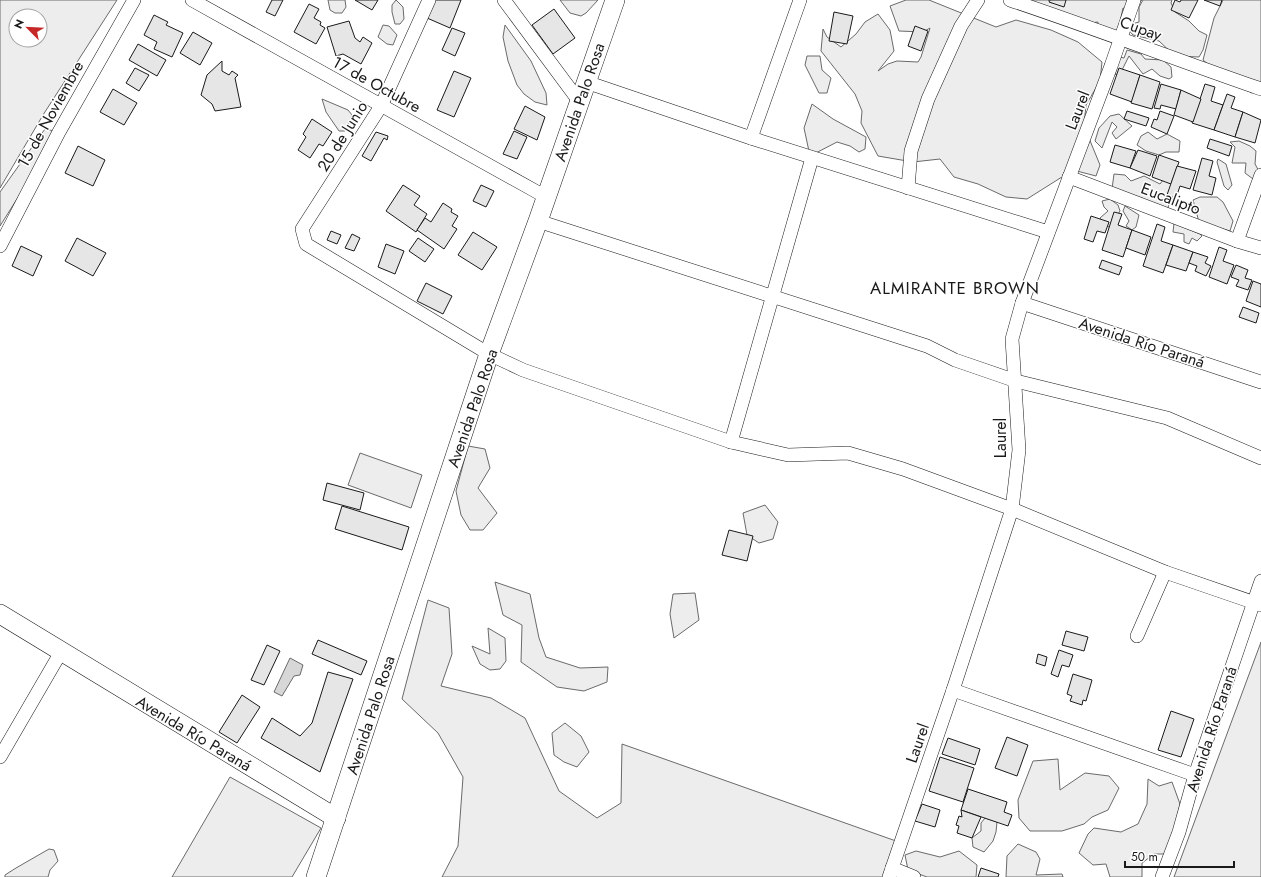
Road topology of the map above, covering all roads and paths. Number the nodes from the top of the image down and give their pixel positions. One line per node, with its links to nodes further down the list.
1 (134, 0): 24 (street, 15 de Noviembre)
2 (192, 0): 14 (street, 17 de Octubre)
3 (429, 0): 14 (street, 20 de Junio)
4 (504, 0): 13 (street)
5 (615, 0): 11 (main road, Avenida Palo Rosa)
6 (800, 0): 15 (street)
7 (978, 0): 19 (street)
8 (1010, 0): 10 (street, Cupay)
9 (1134, 0): 10 (street, Laurel)
10 (1120, 39): 12 (street, Cupay); 18 (street, Laurel)
11 (586, 82): 13 (main road, Avenida Palo Rosa); 15 (street)
12 (1261, 89)
13 (579, 101): 20 (main road, Avenida Palo Rosa)
14 (381, 106): 20 (street, 17 de Octubre); 28 (street, 20 de Junio)
15 (751, 138): 16 (street)
16 (812, 158): 19 (street); 26 (street)
17 (1261, 175): 23 (street)
18 (1069, 177): 22 (street, Laurel); 23 (street, Eucalipto)
19 (908, 188): 22 (street)
20 (546, 197): 21 (main road, Avenida Palo Rosa)
21 (538, 221): 26 (street); 28 (main road, Avenida Palo Rosa)
22 (1048, 232): 27 (street, Laurel)
23 (1237, 241): 25 (street, Eucalipto)
24 (0, 246)
25 (1261, 248)
26 (773, 296): 29 (street); 31 (street)
27 (1022, 303): 29 (street, Laurel); 30 (street, Avenida Río Paraná)
28 (489, 354): 31 (street); 43 (main road, Avenida Palo Rosa)
29 (1016, 381): 32 (street); 33 (street, Laurel)
30 (1261, 382)
31 (731, 442): 33 (street)
32 (1261, 458)
33 (1012, 509): 34 (street); 40 (street, Laurel)
34 (1165, 572): 36 (street); 38 (street)
35 (1261, 581): 36 (street, Avenida Río Paraná)
36 (1257, 603): 42 (street, Avenida Río Paraná)
37 (0, 614): 39 (main road, Avenida Río Paraná)
38 (1138, 636)
39 (61, 652): 41 (street); 43 (main road, Avenida Río Paraná)
40 (953, 690): 42 (street); 44 (street, Laurel)
41 (0, 757)
42 (1195, 775): 47 (street, Avenida Río Paraná)
43 (336, 818): 45 (main road)
44 (890, 873): 46 (street)
45 (316, 877)
46 (914, 877)
47 (1162, 877)

